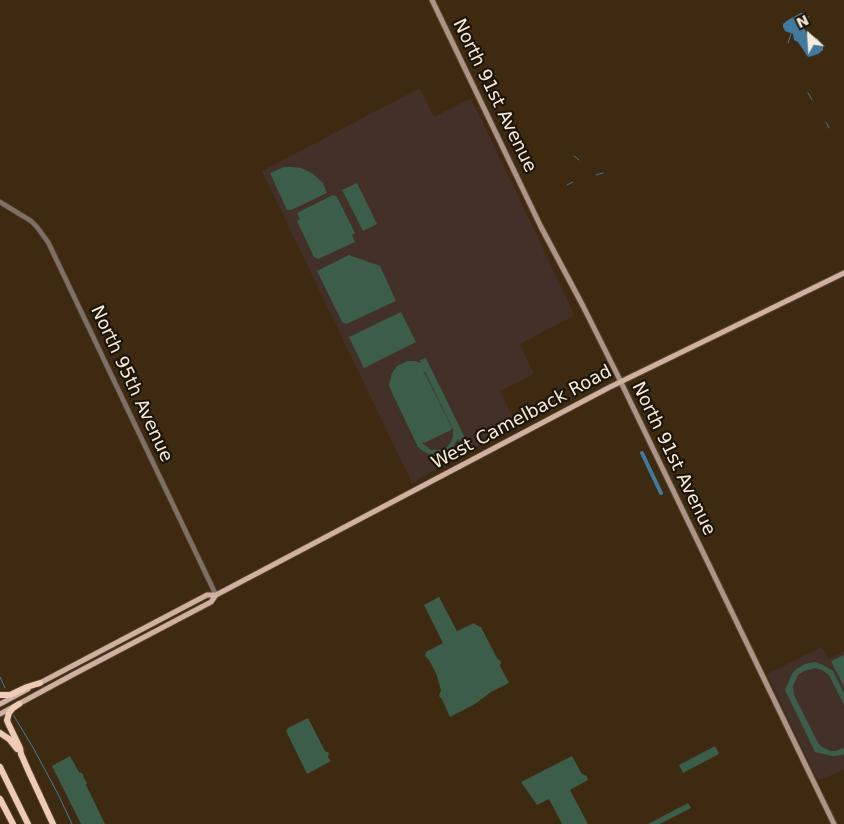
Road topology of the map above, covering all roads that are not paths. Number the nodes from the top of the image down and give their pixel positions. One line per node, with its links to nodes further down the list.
1 (432, 0): 4 (main road, North 91st Avenue)
2 (0, 202): 5 (street, North 95th Avenue)
3 (844, 273): 4 (main road, West Camelback Road)
4 (620, 382): 5 (main road, West Camelback Road); 21 (main road, North 91st Avenue)
5 (216, 595): 6 (main road, West Camelback Road); 7 (main road, West Camelback Road)
6 (149, 635): 7 (main road); 8 (main road, West Camelback Road)
7 (114, 644): 8 (main road); 9 (main road, West Camelback Road)
8 (68, 677): 12 (main road, West Camelback Road)
9 (40, 683): 10 (highway); 11 (main road, West Camelback Road)
10 (0, 695)
11 (0, 704)
12 (19, 704): 13 (main road, West Camelback Road); 15 (highway)
13 (0, 714)
14 (0, 733): 15 (highway)
15 (21, 754): 20 (highway)
16 (0, 767): 19 (highway)
17 (0, 799): 18 (highway)
18 (13, 824)
19 (28, 824)
20 (53, 824)
21 (834, 824)

